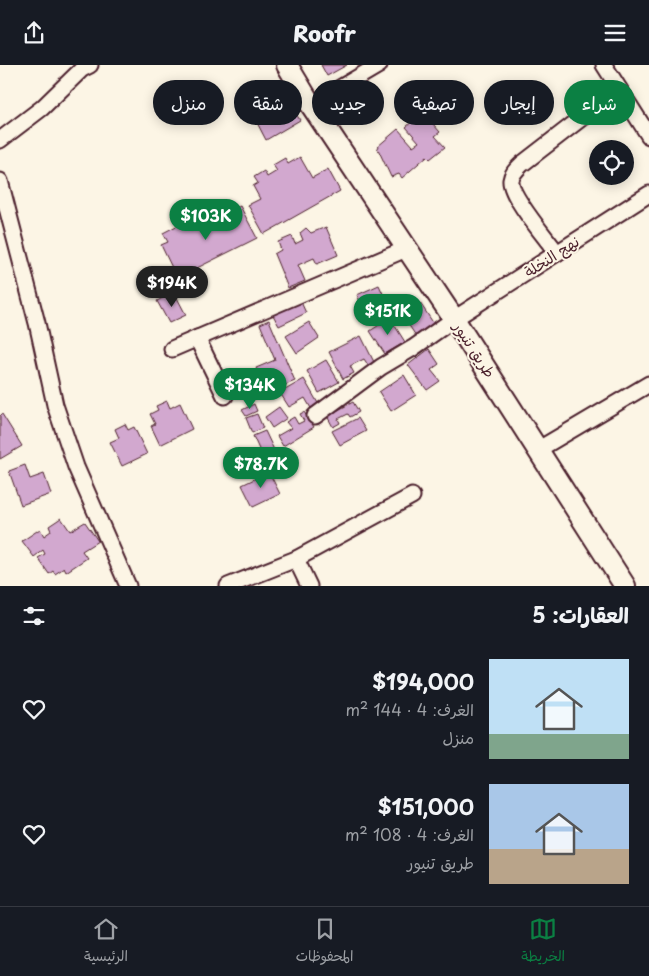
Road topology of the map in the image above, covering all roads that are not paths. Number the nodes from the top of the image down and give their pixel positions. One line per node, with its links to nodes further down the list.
1 (90, 65): 10 (street)
2 (287, 65): 6 (main road, طريق تنيور)
3 (379, 65): 6 (street)
4 (604, 65): 5 (street)
5 (613, 80)
6 (311, 105): 13 (main road, طريق تنيور)
7 (635, 114): 9 (street)
8 (572, 125): 14 (street)
9 (649, 136)
10 (0, 140)
11 (0, 181): 24 (street)
12 (649, 194): 14 (street, نهج النخلة)
13 (406, 249): 15 (main road, طريق تنيور); 16 (street)
14 (557, 253): 15 (street, نهج النخلة)
15 (454, 319): 20 (street, نهج النخلة); 21 (main road, طريق تنيور)
16 (197, 338): 17 (street); 19 (street)
17 (172, 349)
18 (649, 383): 21 (street)
19 (225, 396)
20 (315, 416)
21 (539, 449): 27 (main road, طريق تنيور)
22 (412, 496): 23 (street)
23 (296, 559): 25 (street); 26 (street)
24 (128, 586)
25 (228, 586)
26 (309, 586)
27 (625, 586)

